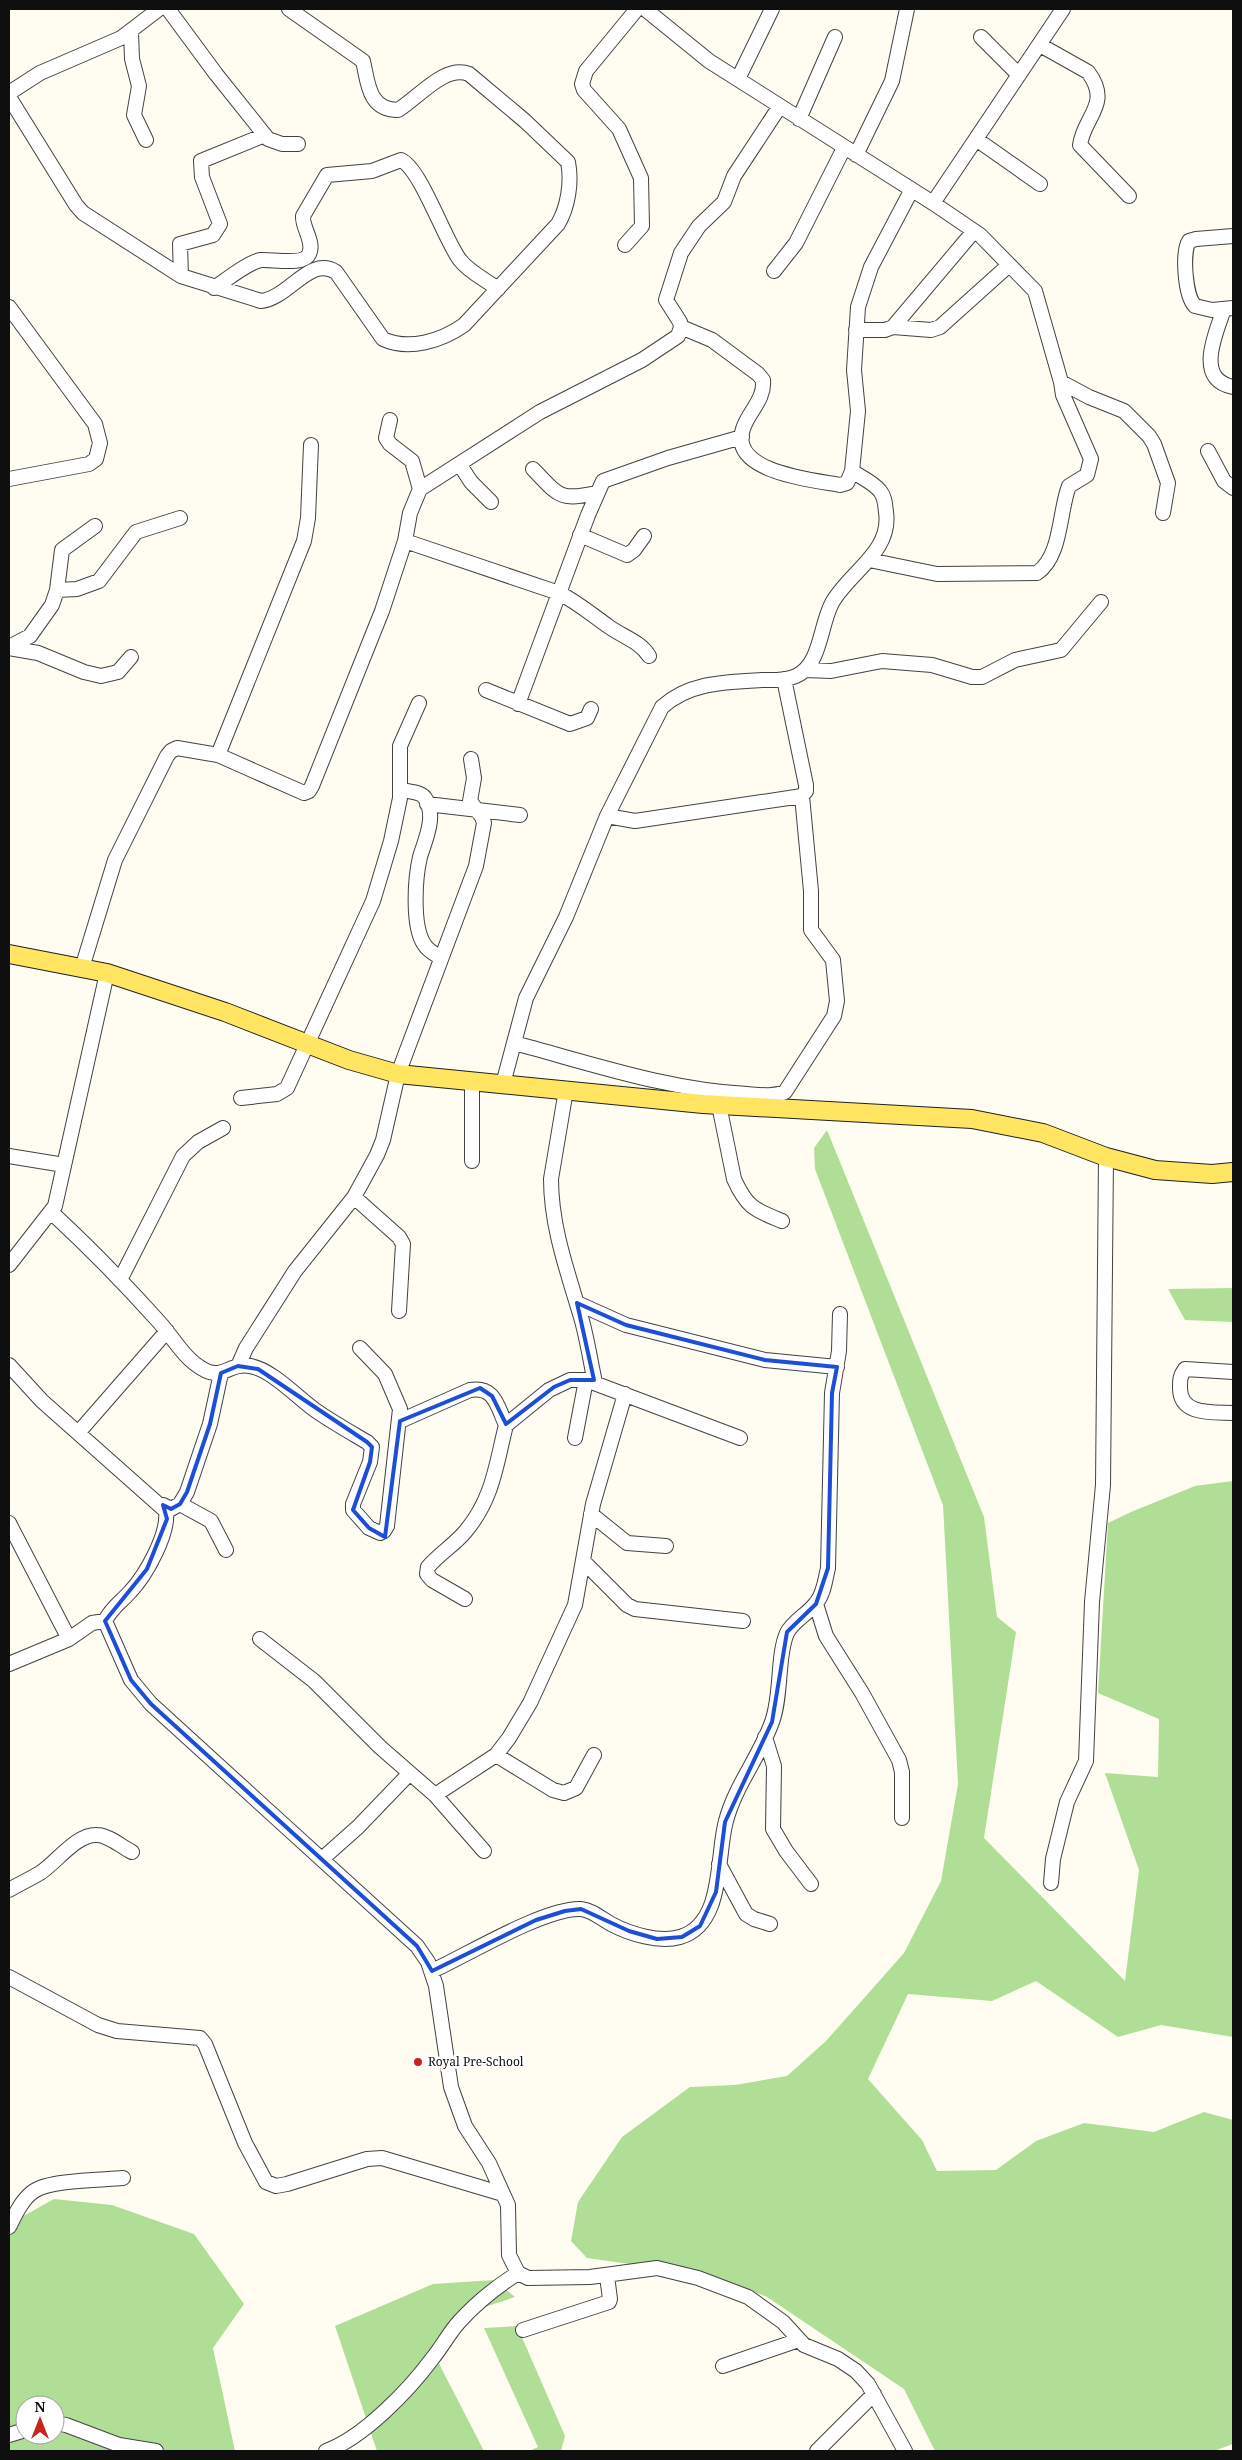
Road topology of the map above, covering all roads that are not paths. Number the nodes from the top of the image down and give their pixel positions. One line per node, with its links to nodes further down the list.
1 (160, 9): 9 (street)
2 (168, 9): 18 (street)
3 (289, 9): 34 (street)
4 (637, 9): 29 (street)
5 (645, 9): 14 (street)
6 (772, 9): 14 (street)
7 (907, 9): 22 (street)
8 (1061, 10): 12 (street)
9 (131, 32): 15 (street); 20 (street)
10 (835, 36): 17 (street)
11 (981, 37): 13 (street)
12 (1040, 45): 13 (street); 25 (street)
13 (1019, 75): 19 (street)
14 (738, 79): 16 (street)
15 (9, 95): 32 (street)
16 (780, 106): 17 (street); 38 (street)
17 (799, 119): 22 (street)
18 (265, 135): 21 (street); 32 (street)
19 (976, 139): 23 (street); 26 (street)
20 (146, 140)
21 (298, 144)
22 (850, 151): 24 (street); 31 (street)
23 (1040, 184)
24 (911, 191): 26 (street); 39 (street)
25 (1129, 196)
26 (933, 203): 27 (street)
27 (974, 231): 30 (street); 37 (street)
28 (1233, 236): 36 (street)
29 (625, 245)
30 (1009, 264): 37 (street); 40 (street)
31 (774, 271)
32 (181, 276): 33 (street)
33 (214, 288): 34 (street); 34 (street)
34 (498, 289)
35 (9, 307): 49 (street)
36 (1229, 309): 41 (street)
37 (893, 326): 39 (street)
38 (681, 327): 43 (street); 46 (street)
39 (856, 330): 48 (street)
40 (1062, 382): 54 (street); 60 (street)
41 (1233, 387)
42 (390, 420): 51 (street)
43 (742, 437): 48 (street); 52 (street)
44 (311, 445): 73 (street)
45 (1208, 452): 50 (street)
46 (460, 465): 51 (street); 53 (street)
47 (533, 469): 52 (street)
48 (852, 471): 60 (street)
49 (9, 479)
50 (1233, 488)
51 (420, 489): 59 (street)
52 (597, 493): 57 (street)
53 (491, 502)
54 (1163, 513)
55 (180, 518): 61 (street)
56 (95, 526): 61 (street)
57 (580, 535): 58 (street); 62 (street)
58 (644, 536)
59 (406, 541): 62 (street); 73 (street)
60 (868, 560): 67 (street)
61 (57, 590): 64 (street)
62 (559, 593): 65 (street); 71 (street)
63 (1101, 602): 67 (street)
64 (9, 648): 66 (street)
65 (649, 656)
66 (131, 657)
67 (805, 670): 68 (street)
68 (784, 679): 76 (street); 80 (street)
69 (486, 690): 71 (street)
70 (419, 703): 75 (street)
71 (518, 704): 72 (street)
72 (591, 709)
73 (218, 755): 83 (street)
74 (471, 759): 78 (street)
75 (400, 790): 77 (street); 85 (street)
76 (802, 796): 80 (street); 86 (street)
77 (427, 804): 78 (street); 82 (street)
78 (475, 810): 79 (street); 82 (street)
79 (520, 815)
80 (607, 816): 86 (street)
81 (9, 954): 83 (main road)
82 (442, 958): 87 (street)
83 (82, 968): 84 (main road)
84 (107, 973): 85 (main road); 97 (street)
85 (306, 1043): 87 (main road); 91 (street)
86 (514, 1043): 89 (street)
87 (398, 1074): 88 (main road); 99 (street)
88 (472, 1082): 89 (main road); 96 (street)
89 (503, 1084): 90 (main road)
90 (566, 1090): 92 (main road); 104 (street)
91 (241, 1098)
92 (719, 1105): 95 (main road); 101 (street)
93 (223, 1128): 103 (street)
94 (9, 1156): 97 (street)
95 (1106, 1157): 98 (main road); 146 (street)
96 (472, 1161)
97 (64, 1166): 100 (street)
98 (1233, 1172)
99 (354, 1197): 105 (street); 110 (street)
100 (51, 1212): 102 (street); 103 (street)
101 (782, 1221)
102 (9, 1265)
103 (120, 1280): 107 (street)
104 (577, 1304): 111 (street); 114 (street)
105 (399, 1311)
106 (840, 1314): 111 (street)
107 (167, 1332): 113 (street); 119 (street)
108 (360, 1348): 117 (street)
109 (9, 1365): 119 (street)
110 (238, 1366): 113 (street); 117 (street)
111 (837, 1367): 130 (street)
112 (1233, 1372): 116 (street)
113 (221, 1373): 122 (street)
114 (590, 1381): 115 (street); 118 (street); 120 (street)
115 (625, 1394): 121 (street); 124 (street)
116 (1233, 1414)
117 (400, 1422): 118 (street)
118 (506, 1425): 129 (street)
119 (78, 1433): 123 (street)
120 (575, 1438)
121 (740, 1438)
122 (180, 1504): 123 (street); 127 (street)
123 (163, 1505): 131 (street)
124 (591, 1514): 126 (street); 128 (street)
125 (9, 1523): 133 (street)
126 (666, 1546)
127 (226, 1550)
128 (583, 1561): 132 (street); 138 (street)
129 (465, 1599)
130 (816, 1604): 136 (street); 141 (street)
131 (105, 1621): 133 (street); 144 (street)
132 (743, 1622)
133 (70, 1639): 135 (street)
134 (260, 1639): 139 (street)
135 (9, 1664)
136 (765, 1737): 145 (street); 147 (street)
137 (594, 1754): 138 (street)
138 (492, 1757): 140 (street)
139 (409, 1774): 140 (street); 144 (street)
140 (435, 1795): 142 (street)
141 (902, 1818)
142 (484, 1851)
143 (132, 1852): 148 (street)
144 (322, 1859): 150 (street)
145 (719, 1864): 149 (street); 150 (street)
146 (1051, 1883)
147 (810, 1884)
148 (9, 1890)
149 (770, 1924)
150 (432, 1971): 153 (street)
151 (9, 1976): 153 (street)
152 (123, 2178): 154 (street)
153 (503, 2194): 155 (street)
154 (9, 2227)
155 (518, 2273): 156 (street); 163 (street)
156 (607, 2276): 157 (street); 158 (street)
157 (523, 2330)
158 (799, 2340): 159 (street); 160 (street)
159 (723, 2366)
160 (874, 2394): 164 (street); 165 (street)
161 (65, 2425): 162 (street)
162 (156, 2451)
163 (326, 2451)
164 (817, 2451)
165 (905, 2451)

